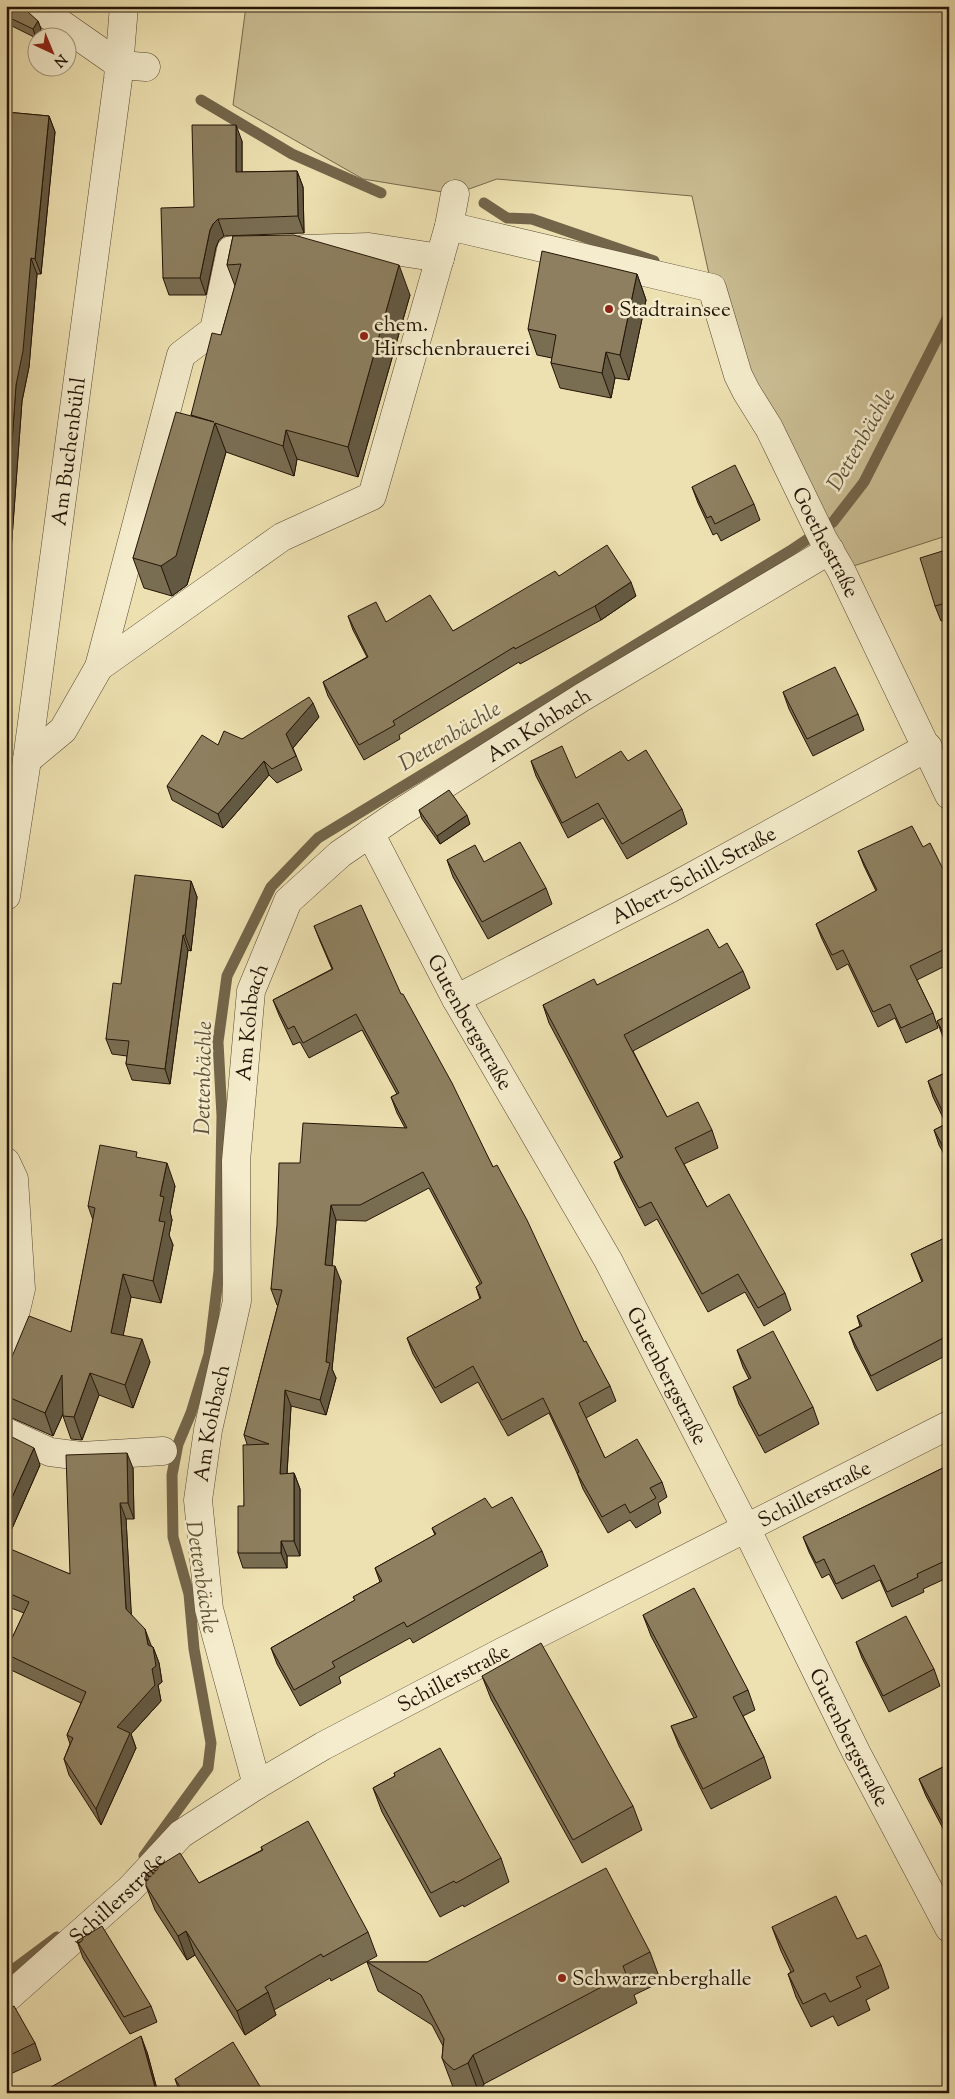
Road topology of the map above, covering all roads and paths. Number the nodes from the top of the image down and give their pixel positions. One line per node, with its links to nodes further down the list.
1 (40, 6): 3 (street)
2 (124, 6): 3 (street, Am Buchenbühl)
3 (133, 66): 10 (street, Am Buchenbühl)
4 (455, 194): 5 (street)
5 (449, 226): 6 (street); 7 (street, Goethestraße)
6 (440, 258): 8 (street); 8 (street)
7 (822, 537): 9 (street, Goethestraße); 12 (street, Am Kohbach)
8 (99, 668): 10 (street)
9 (928, 747): 11 (street, Goethestraße); 14 (street, Albert-Schill-Straße)
10 (27, 760): 13 (street, Am Buchenbühl)
11 (949, 794)
12 (370, 833): 14 (street, Gutenbergstraße); 21 (street, Am Kohbach)
13 (6, 896)
14 (456, 999): 20 (street, Gutenbergstraße)
15 (6, 1162): 16 (street)
16 (6, 1352)
17 (949, 1425): 20 (street, Schillerstraße)
18 (6, 1432): 19 (street)
19 (162, 1451)
20 (746, 1528): 21 (street, Schillerstraße); 22 (street, Gutenbergstraße)
21 (257, 1785): 23 (street, Schillerstraße)
22 (949, 1928)
23 (6, 1999)

